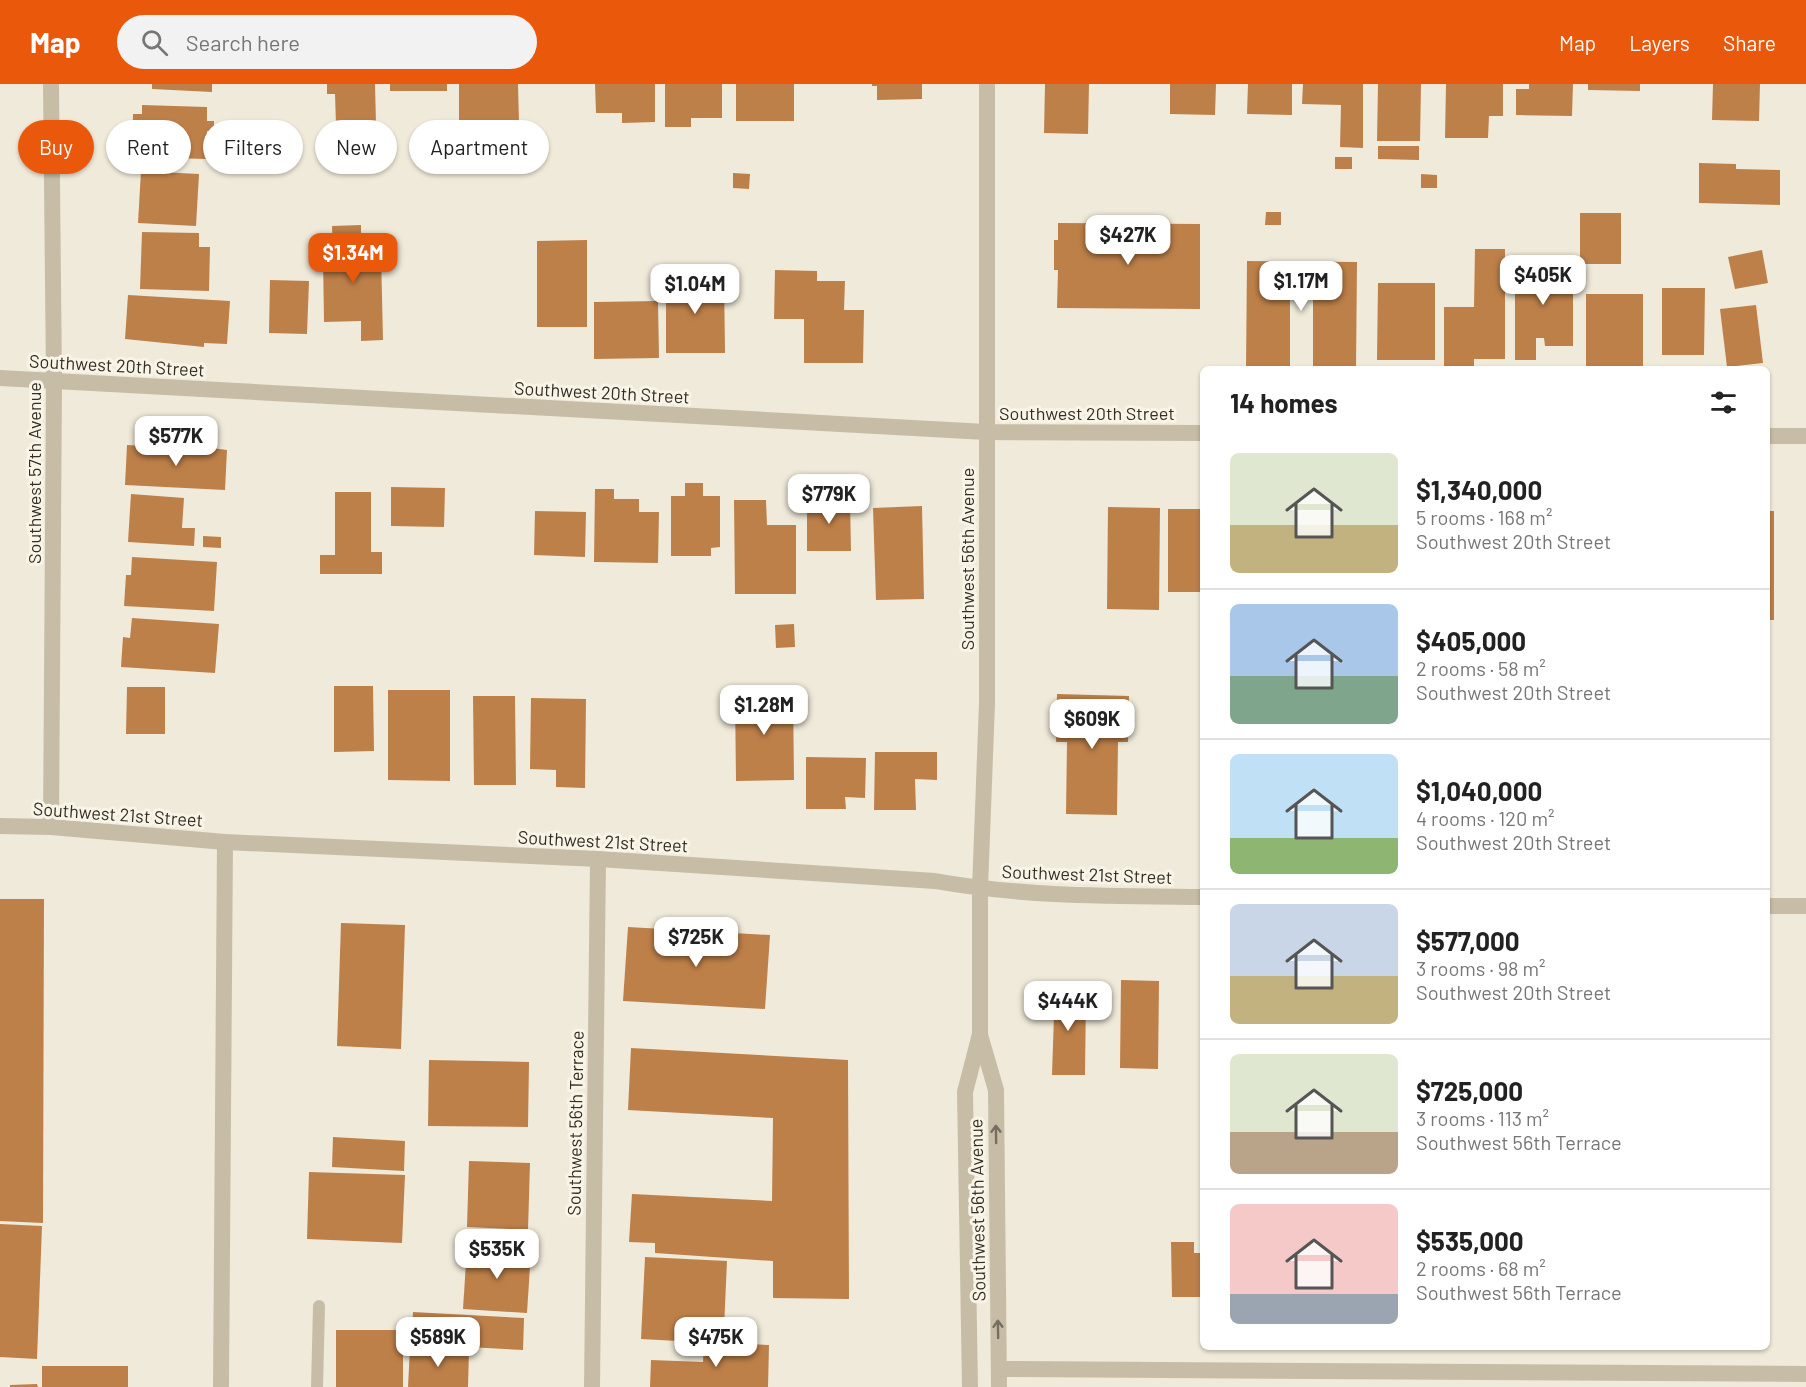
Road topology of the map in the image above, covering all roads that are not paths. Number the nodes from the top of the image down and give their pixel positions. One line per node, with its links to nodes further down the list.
1 (51, 84): 4 (street, Southwest 57th Avenue)
2 (987, 84): 5 (street, Southwest 56th Avenue)
3 (0, 378): 4 (street, Southwest 20th Street)
4 (54, 381): 5 (street, Southwest 20th Street); 10 (street, Southwest 57th Avenue)
5 (986, 432): 6 (street, Southwest 20th Street); 13 (street, Southwest 56th Avenue)
6 (1200, 433)
7 (1770, 436): 8 (street)
8 (1806, 436)
9 (0, 826): 10 (street, Southwest 21st Street)
10 (51, 827): 11 (street, Southwest 21st Street)
11 (225, 842): 12 (street, Southwest 21st Street); 21 (street)
12 (598, 860): 13 (street, Southwest 21st Street); 23 (street, Southwest 56th Terrace)
13 (980, 889): 14 (street, Southwest 21st Street); 17 (street, Southwest 56th Avenue)
14 (1200, 897)
15 (1770, 906): 16 (street)
16 (1806, 906)
17 (980, 1034): 19 (street, Southwest 56th Avenue, one-way to 17); 24 (street, Southwest 56th Avenue)
18 (319, 1306): 22 (lane)
19 (999, 1369): 20 (street); 25 (street, Southwest 56th Avenue)
20 (1806, 1374)
21 (221, 1387)
22 (317, 1387)
23 (592, 1387)
24 (970, 1387)
25 (999, 1387)

